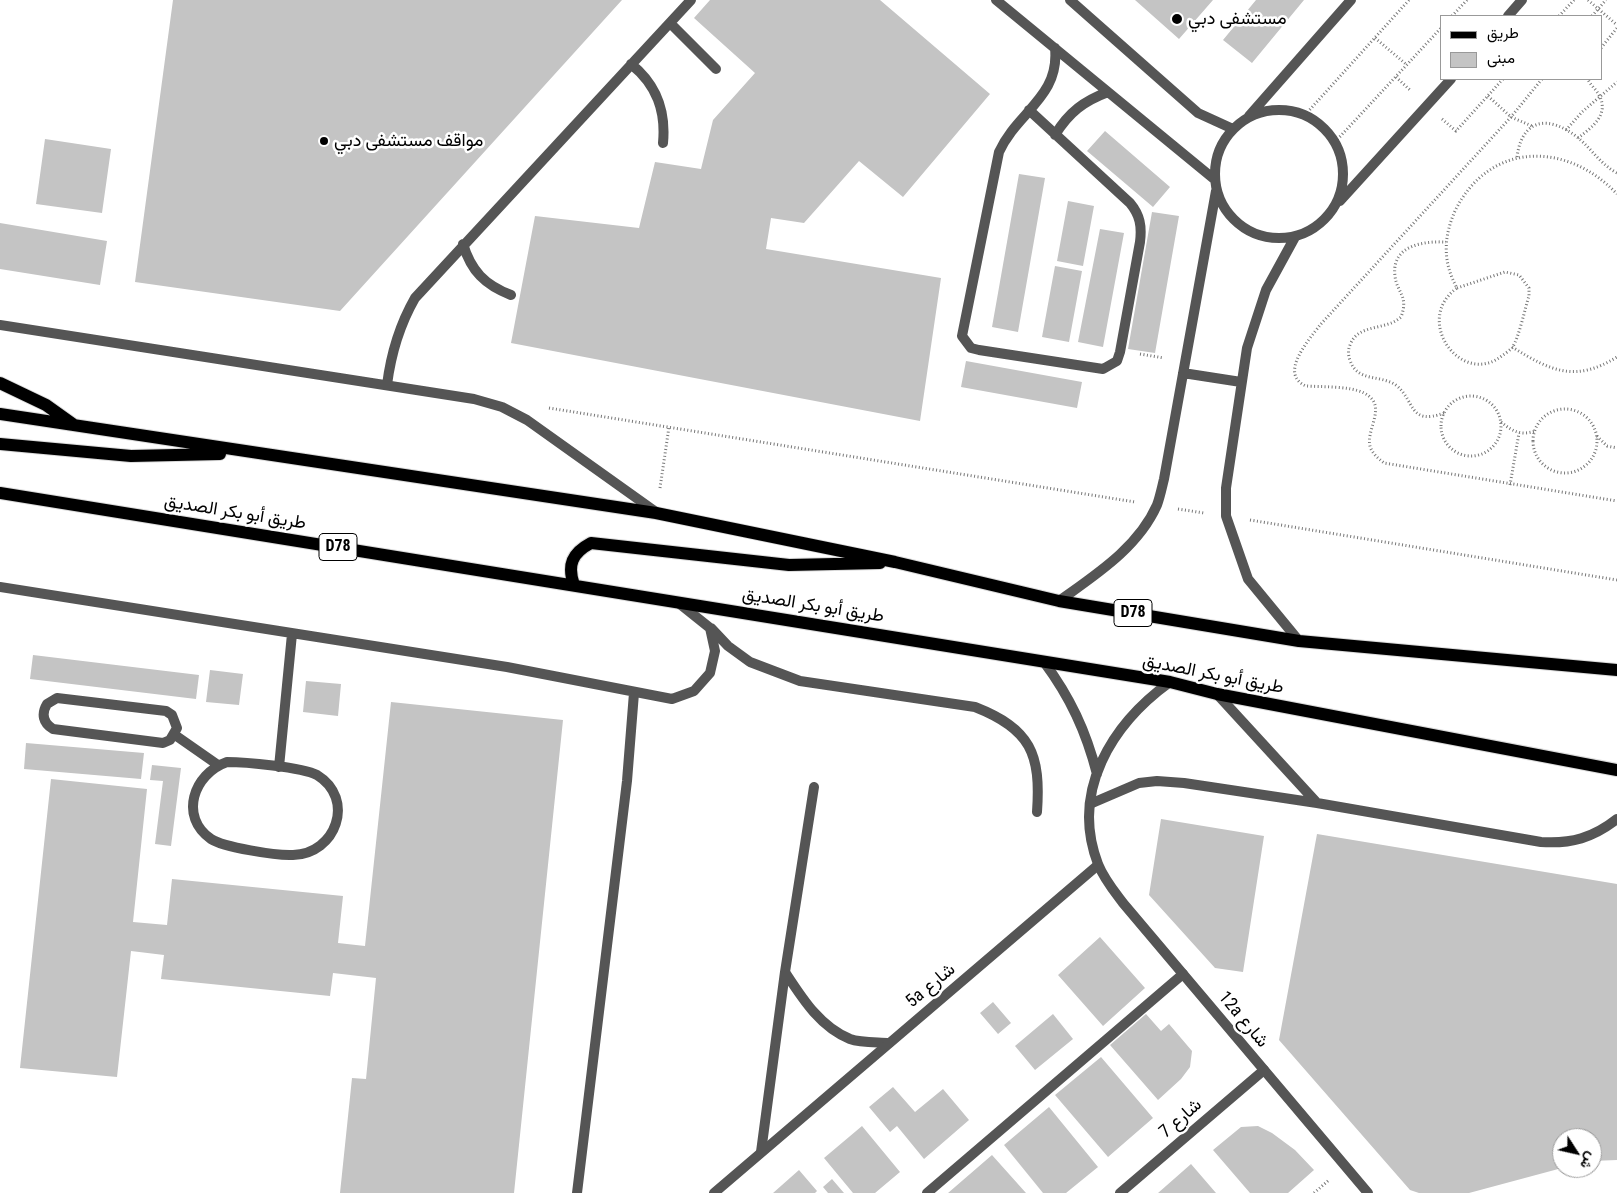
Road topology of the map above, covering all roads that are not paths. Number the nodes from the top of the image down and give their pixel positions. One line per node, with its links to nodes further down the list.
1 (691, 0): 7 (street)
2 (996, 0): 8 (street)
3 (1070, 0): 15 (street)
4 (1351, 0): 14 (street)
5 (1522, 0): 6 (street)
6 (1509, 15)
7 (670, 23): 9 (street); 10 (street)
8 (1055, 48): 12 (street); 13 (street)
9 (632, 64): 17 (street); 22 (street)
10 (716, 69)
11 (1450, 80): 20 (street)
12 (1108, 92): 16 (street); 18 (street)
13 (1029, 110): 16 (street); 16 (street)
14 (1246, 119): 15 (street); 20 (street)
15 (1233, 129): 18 (street)
16 (1055, 135)
17 (663, 143)
18 (1214, 179): 19 (street)
19 (1216, 191): 21 (street); 25 (street)
20 (1334, 207): 21 (street)
21 (1295, 237): 26 (street)
22 (463, 244): 23 (street); 28 (street)
23 (511, 295)
24 (0, 325): 28 (street)
25 (1183, 373): 26 (street); 38 (street)
26 (1242, 382): 42 (street)
27 (0, 383): 30 (main road)
28 (387, 385): 34 (street)
29 (0, 414): 30 (main road, D78)
30 (76, 426): 32 (main road, D78)
31 (0, 444): 32 (main road)
32 (245, 452): 34 (main road, D78)
33 (0, 493): 36 (main road, طريق أبو بكر الصديق / D78)
34 (656, 513): 35 (main road, D78)
35 (895, 562): 36 (main road); 38 (main road, D78)
36 (574, 585): 39 (main road, طريق أبو بكر الصديق / D78)
37 (0, 587): 41 (street)
38 (1058, 601): 42 (main road, D78)
39 (677, 602): 40 (street); 43 (main road, طريق أبو بكر الصديق / D78)
40 (710, 628): 46 (street); 56 (street)
41 (292, 634): 46 (street); 50 (street)
42 (1299, 641): 44 (main road, D78)
43 (1044, 662): 45 (main road, طريق أبو بكر الصديق / D78); 52 (street)
44 (1617, 670)
45 (1170, 682): 47 (main road, طريق أبو بكر الصديق / D78); 52 (street)
46 (634, 693): 64 (street)
47 (1217, 694): 51 (main road, طريق أبو بكر الصديق / D78); 54 (street)
48 (175, 735): 48 (street); 49 (street)
49 (218, 765): 50 (street); 50 (street)
50 (279, 768)
51 (1617, 770)
52 (1096, 774): 55 (street)
53 (814, 787): 59 (street)
54 (1317, 803): 55 (street); 57 (street)
55 (1090, 804): 58 (street)
56 (1037, 812)
57 (1617, 819)
58 (1098, 865): 60 (street, 12a شارع); 61 (street, 5a شارع)
59 (785, 972): 61 (street); 63 (street)
60 (1183, 974): 62 (street, 12a شارع); 66 (street)
61 (890, 1043): 63 (street, 5a شارع)
62 (1264, 1070): 67 (street, شارع 7); 68 (street, 12a شارع)
63 (761, 1152): 65 (street, 5a شارع)
64 (576, 1193)
65 (714, 1193)
66 (927, 1193)
67 (1120, 1193)
68 (1368, 1193)

